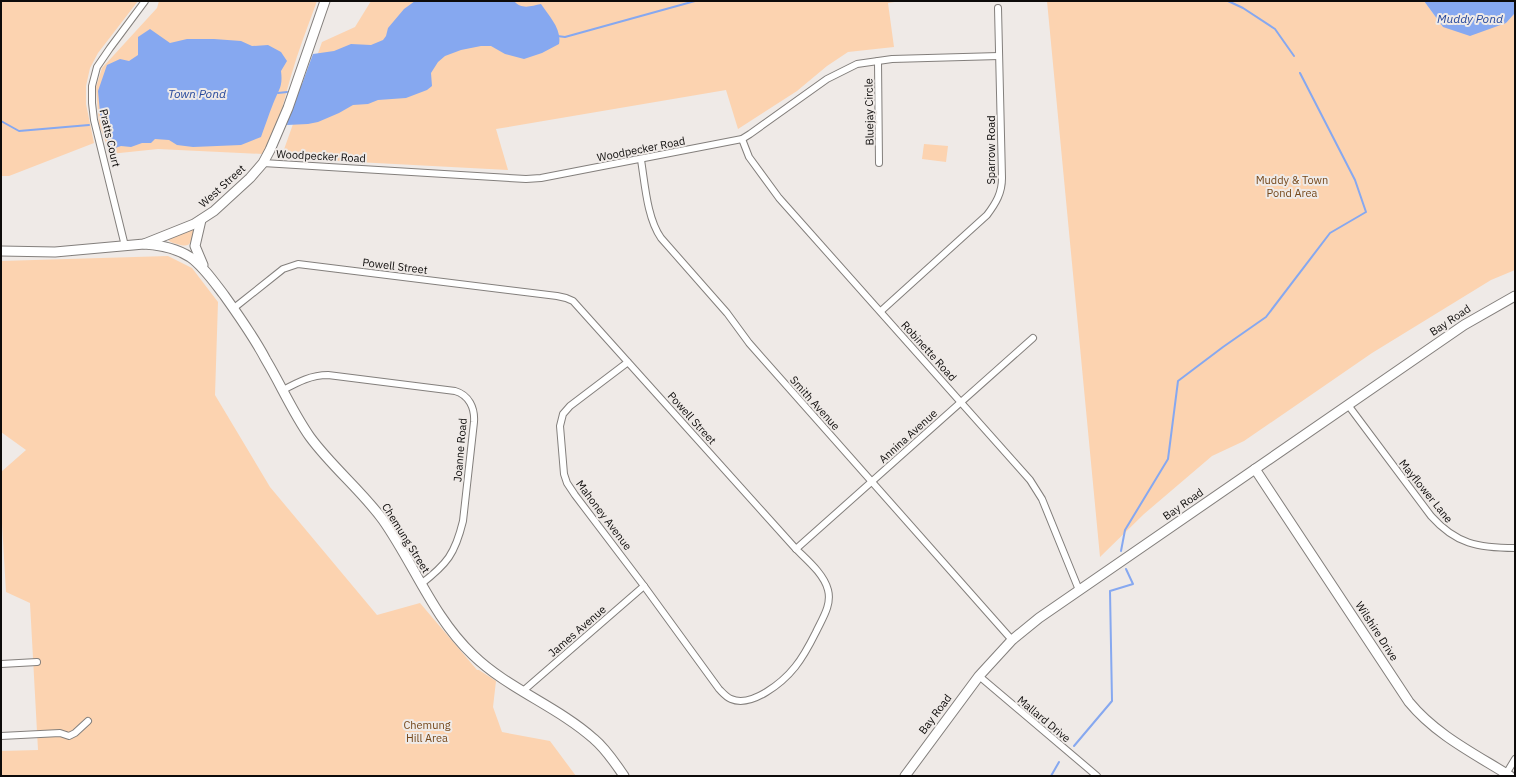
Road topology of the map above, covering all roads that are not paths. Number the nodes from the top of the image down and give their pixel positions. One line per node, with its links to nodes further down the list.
1 (145, 1): 12 (street, Pratts Court)
2 (324, 1): 8 (street, West Street)
3 (998, 8): 4 (street, Sparrow Road)
4 (1000, 56): 5 (street, Woodpecker Road); 17 (street, Sparrow Road)
5 (878, 60): 6 (street, Woodpecker Road); 9 (street, Bluejay Circle)
6 (742, 139): 7 (street, Woodpecker Road); 17 (street, Robinette Road)
7 (641, 160): 8 (street, Woodpecker Road); 24 (street, Smith Avenue)
8 (263, 163): 10 (street, West Street)
9 (880, 163)
10 (201, 220): 11 (street, West Street); 14 (street, Chemung Street)
11 (144, 244): 12 (street, West Street); 14 (street, Chemung Street)
12 (125, 246): 13 (street, West Street)
13 (1, 251)
14 (208, 275): 16 (street, Chemung Street)
15 (1515, 296): 22 (street, Bay Road)
16 (234, 308): 19 (street, Powell Street); 20 (street, Chemung Street)
17 (880, 311): 21 (street, Robinette Road)
18 (1033, 338): 21 (street, Annina Avenue)
19 (628, 362): 26 (street, Powell Street); 29 (street, Mahoney Avenue)
20 (283, 390): 28 (street, Chemung Street); 28 (street, Joanne Road)
21 (962, 402): 24 (street, Annina Avenue); 30 (street, Robinette Road)
22 (1348, 405): 23 (street, Bay Road); 27 (street, Mayflower Lane)
23 (1256, 469): 30 (street, Bay Road); 39 (street, Wilshire Drive)
24 (872, 482): 26 (street, Annina Avenue); 31 (street, Smith Avenue)
25 (1515, 543): 27 (street, Mayflower Lane)
26 (796, 549): 29 (street, Powell Street)
27 (1515, 549)
28 (421, 584): 35 (street, Chemung Street)
29 (644, 586): 35 (street, James Avenue)
30 (1079, 590): 31 (street, Bay Road)
31 (1012, 640): 34 (street, Bay Road)
32 (36, 662): 33 (street)
33 (1, 664)
34 (978, 676): 41 (street, Bay Road); 42 (street, Mallard Drive)
35 (523, 691): 40 (street, Chemung Street)
36 (88, 721): 37 (street)
37 (1, 736)
38 (1515, 759): 39 (street)
39 (1508, 775)
40 (624, 776)
41 (905, 776)
42 (1096, 776)

